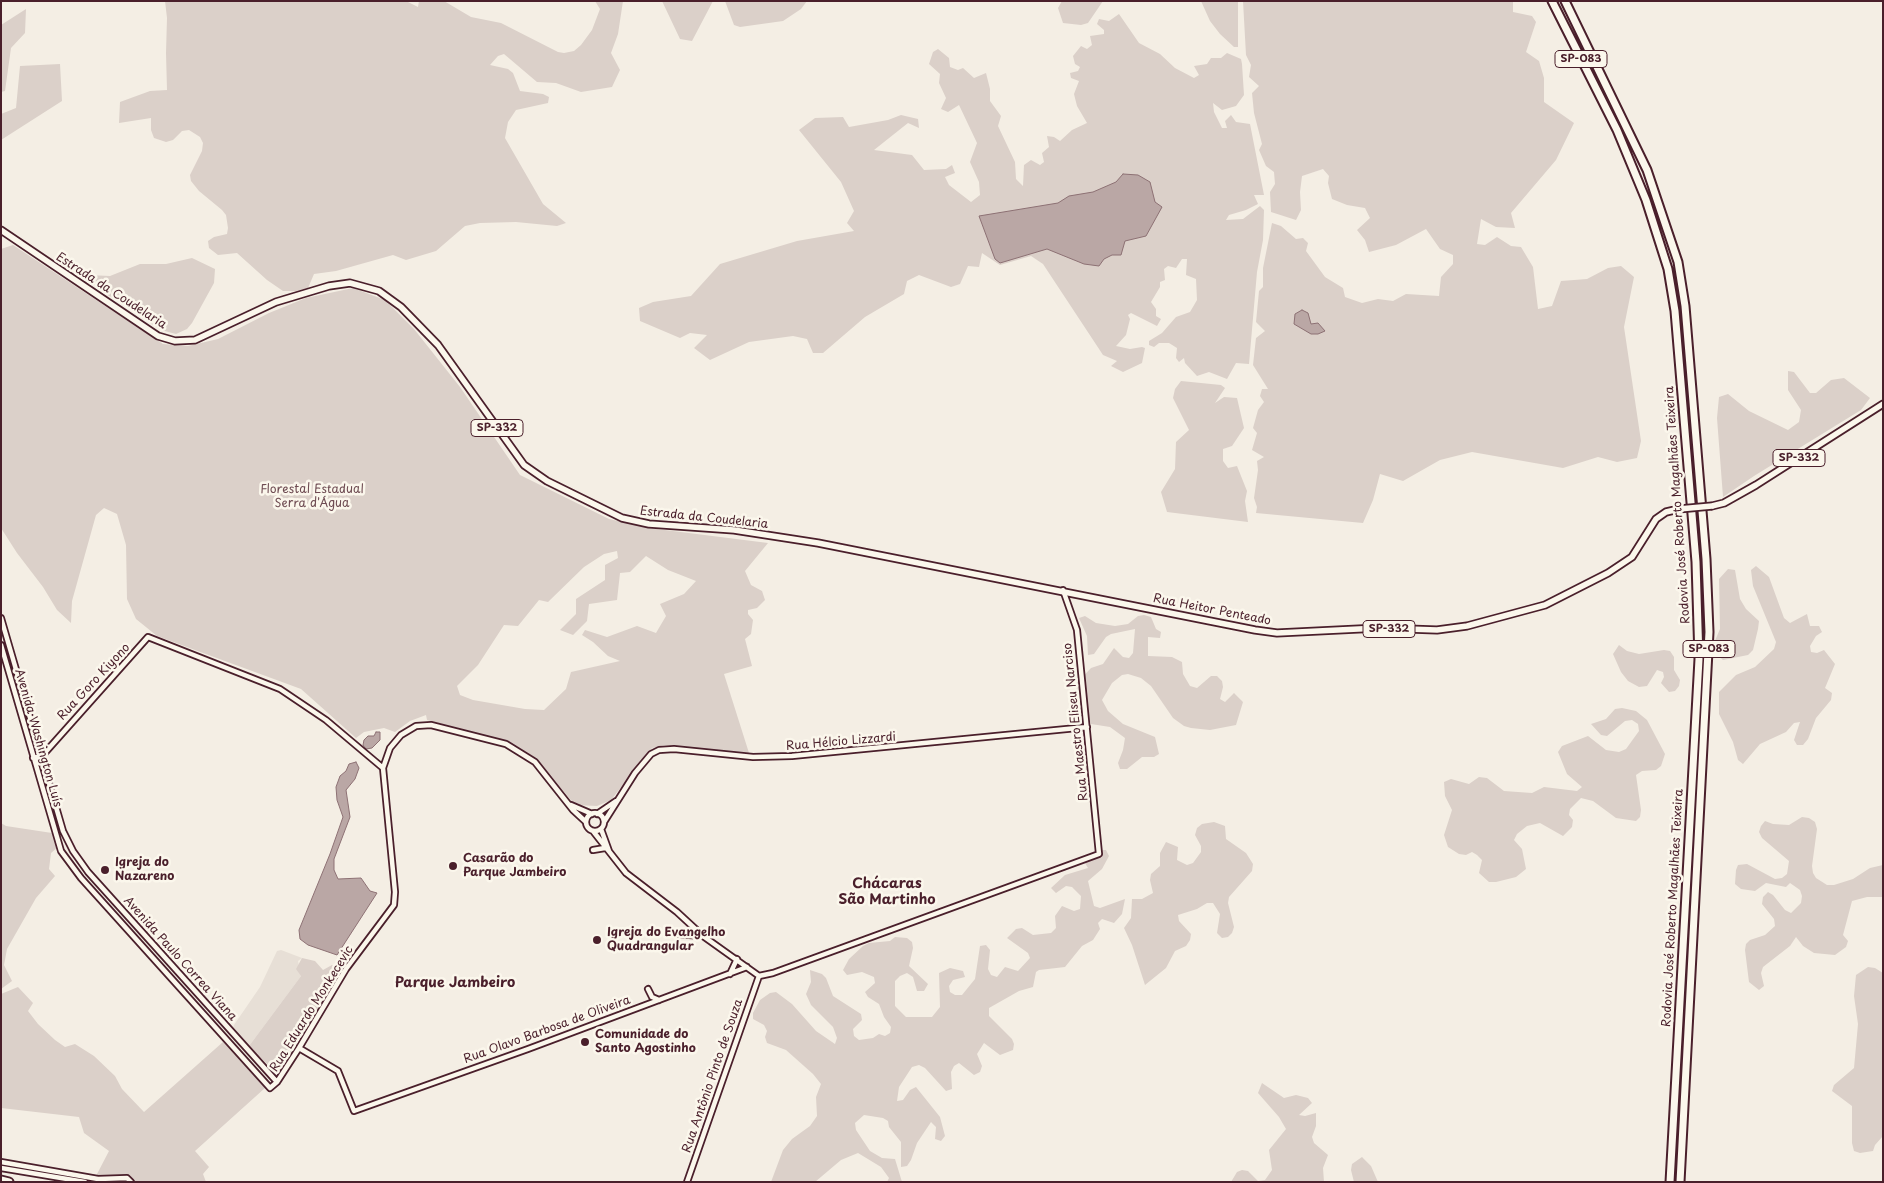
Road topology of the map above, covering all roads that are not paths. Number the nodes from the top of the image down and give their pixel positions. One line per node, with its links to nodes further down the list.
1 (1552, 1): 41 (highway, Rodovia José Roberto Magalhães Teixeira / SP-083)
2 (1565, 1): 42 (highway, Rodovia José Roberto Magalhães Teixeira / SP-083)
3 (1, 230): 5 (main road, Estrada da Coudelaria / SP-332)
4 (1883, 404): 5 (main road, Rua Heitor Penteado / SP-332, bridge)
5 (1063, 590): 8 (street, Rua Maestro Eliseu Narciso)
6 (1, 618): 9 (street, Avenida Paulo Correa Viana)
7 (1, 645): 10 (street, Avenida Washington Luís)
8 (1088, 727): 12 (street, Rua Hélcio Lizzardi); 28 (street, Rua Maestro Eliseu Narciso)
9 (42, 756): 10 (street); 11 (street, Rua Goro Kiyono); 32 (street, Avenida Paulo Correa Viana)
10 (33, 758): 19 (street, Avenida Washington Luís)
11 (383, 768): 13 (street); 31 (street, Rua Eduardo Monkecevic)
12 (619, 798): 14 (street, Rua Hélcio Lizzardi); 16 (street, Rua Hélcio Lizzardi)
13 (570, 805): 14 (street); 15 (street)
14 (595, 814): 15 (street); 16 (street)
15 (586, 822): 18 (street)
16 (604, 822): 17 (street)
17 (600, 829): 18 (street); 22 (street)
18 (592, 831): 20 (street)
19 (56, 837): 33 (street, Avenida Paulo Correa Viana)
20 (605, 848): 21 (street); 22 (street)
21 (593, 850)
22 (610, 852): 24 (street)
23 (676, 934): 24 (street)
24 (703, 936): 25 (street)
25 (737, 959): 26 (street); 27 (street)
26 (747, 967): 27 (street, Rua Olavo Barbosa de Oliveira); 28 (street)
27 (730, 974): 30 (street, Rua Olavo Barbosa de Oliveira)
28 (759, 976): 40 (street, Rua Antônio Pinto de Souza)
29 (648, 989): 30 (street)
30 (659, 1000): 31 (street, Rua Olavo Barbosa de Oliveira)
31 (299, 1048): 32 (street, Rua Eduardo Monkecevic)
32 (277, 1082): 33 (street, Rua Eduardo Monkecevic)
33 (270, 1088)
34 (1, 1162): 39 (street)
35 (1, 1168): 38 (street)
36 (2, 1181): 37 (highway)
37 (9, 1182)
38 (85, 1182)
39 (131, 1182)
40 (687, 1182)
41 (1669, 1182)
42 (1682, 1182)

